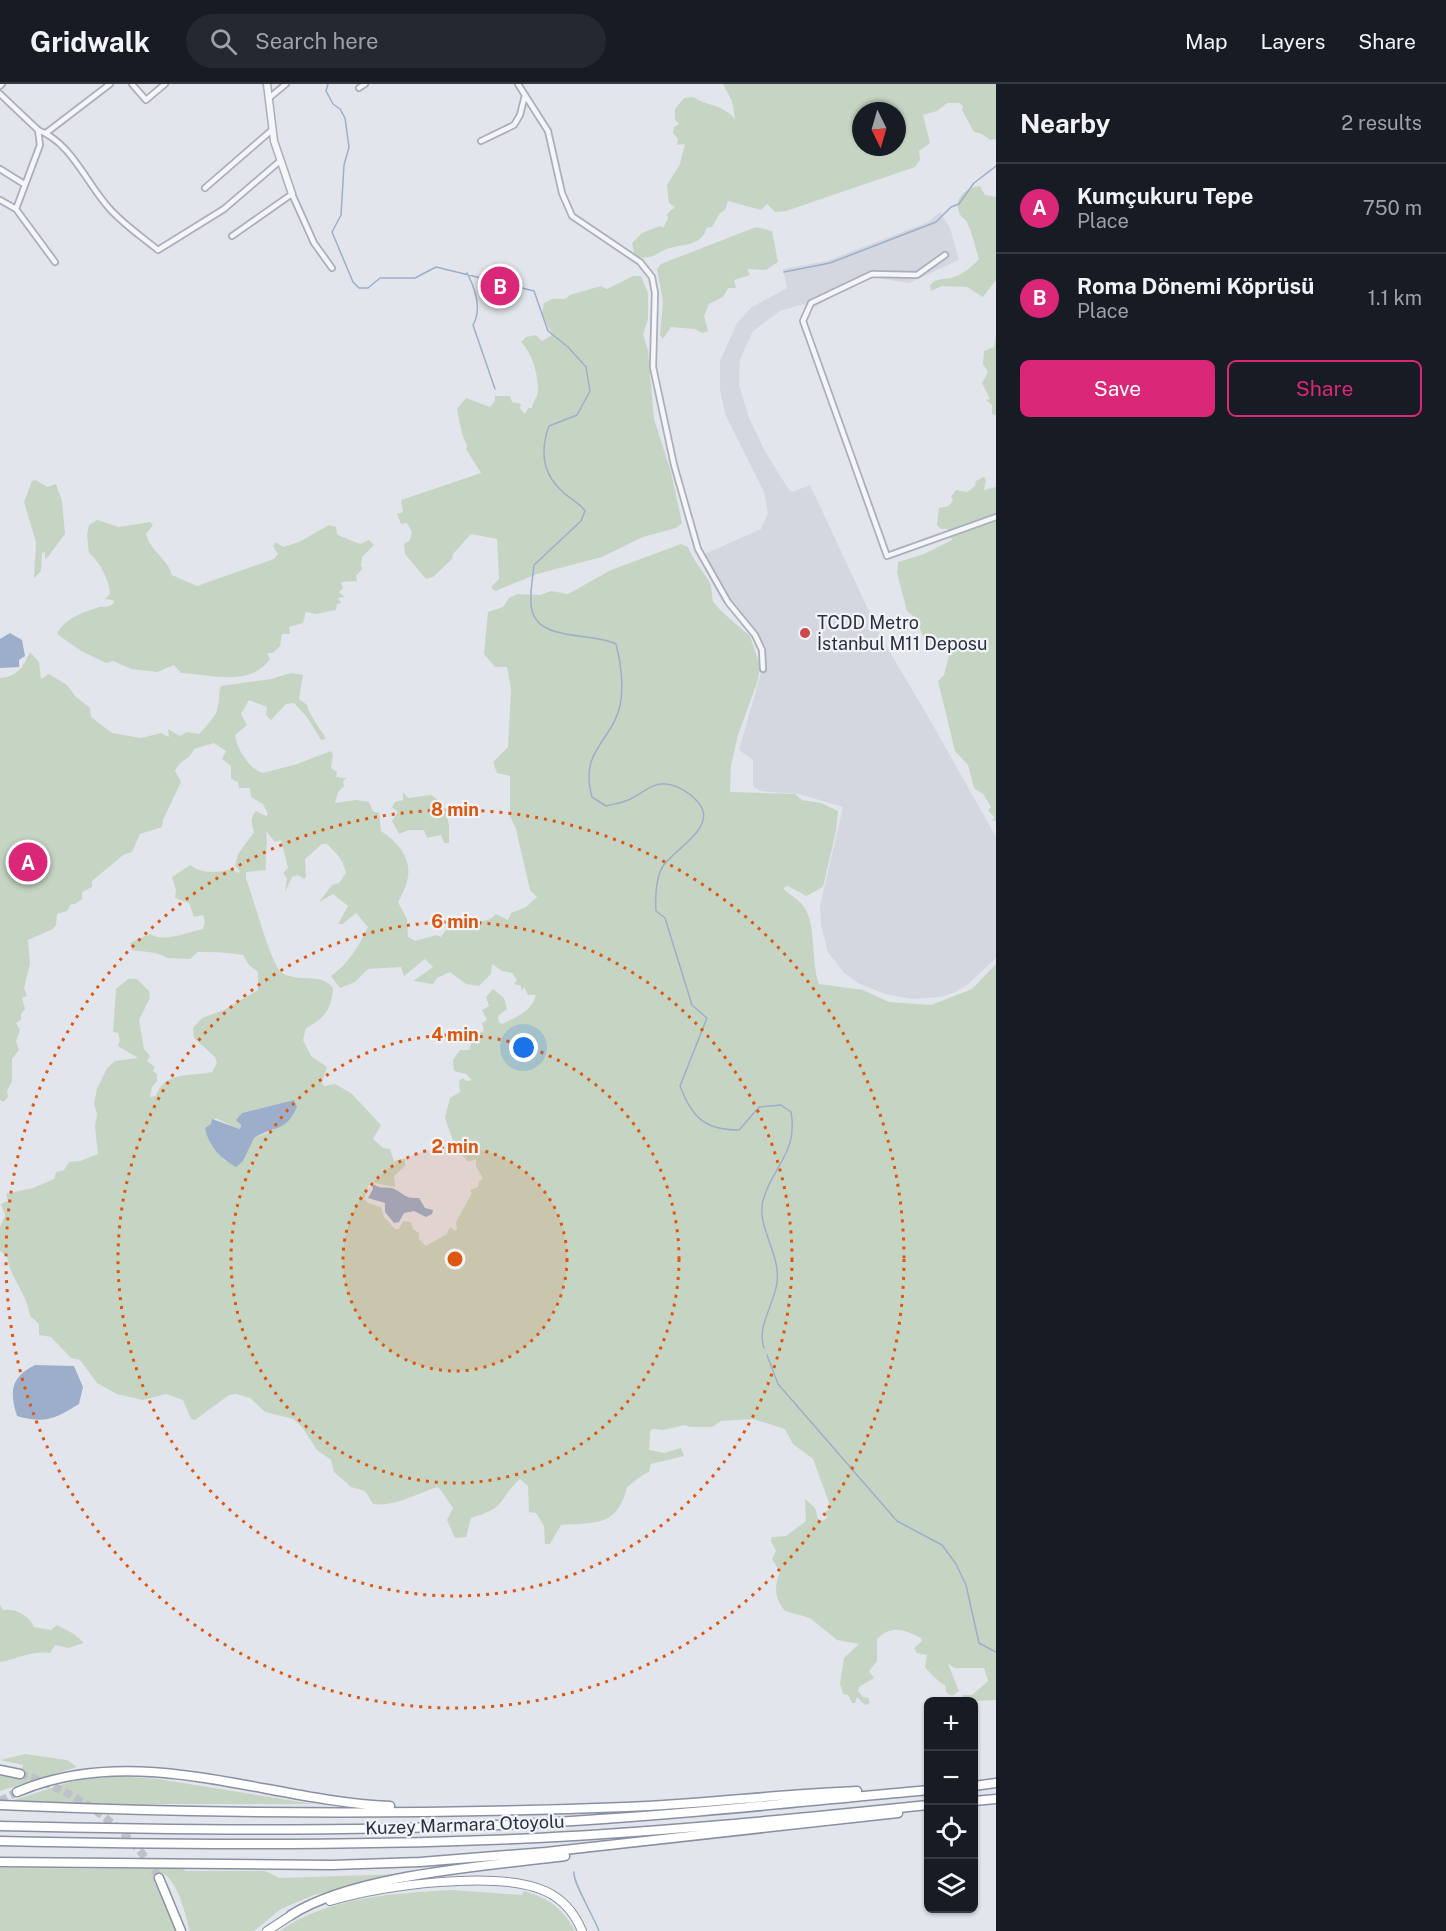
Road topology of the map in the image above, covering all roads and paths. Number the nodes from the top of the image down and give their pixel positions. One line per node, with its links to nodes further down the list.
1 (110, 84): 14 (street)
2 (132, 84): 3 (street)
3 (165, 84)
4 (267, 84): 11 (street)
5 (286, 84): 11 (street)
6 (365, 84): 8 (street)
7 (518, 84): 10 (street)
8 (358, 88)
9 (0, 94): 13 (street)
10 (525, 94): 15 (street); 28 (street)
11 (269, 98): 12 (street)
12 (273, 129): 16 (street); 19 (street)
13 (38, 130): 14 (street); 18 (street)
14 (46, 133): 16 (street)
15 (481, 141)
16 (280, 161): 20 (street)
17 (0, 169): 18 (street)
18 (24, 184): 22 (street)
19 (205, 188)
20 (292, 194): 23 (street); 26 (street)
21 (0, 200): 22 (street)
22 (16, 209): 25 (street)
23 (232, 236)
24 (945, 255): 27 (street)
25 (55, 262)
26 (332, 268)
27 (996, 517)
28 (763, 669)
29 (0, 1770): 30 (highway)
30 (20, 1774)
31 (996, 1783): 32 (highway)
32 (978, 1785)
33 (924, 1790): 35 (highway, Kuzey Marmara Otoyolu)
34 (17, 1792): 41 (highway)
35 (910, 1792): 41 (highway); 42 (highway, Kuzey Marmara Otoyolu)
36 (996, 1799): 37 (highway)
37 (978, 1801)
38 (0, 1805): 41 (highway)
39 (924, 1805): 43 (highway)
40 (924, 1805): 44 (highway, Kuzey Marmara Otoyolu)
41 (570, 1809)
42 (0, 1826)
43 (687, 1835): 45 (highway); 47 (highway)
44 (0, 1841)
45 (0, 1862)
46 (159, 1878): 48 (highway)
47 (291, 1915): 49 (highway); 50 (highway)
48 (181, 1931)
49 (267, 1931)
50 (582, 1931)

